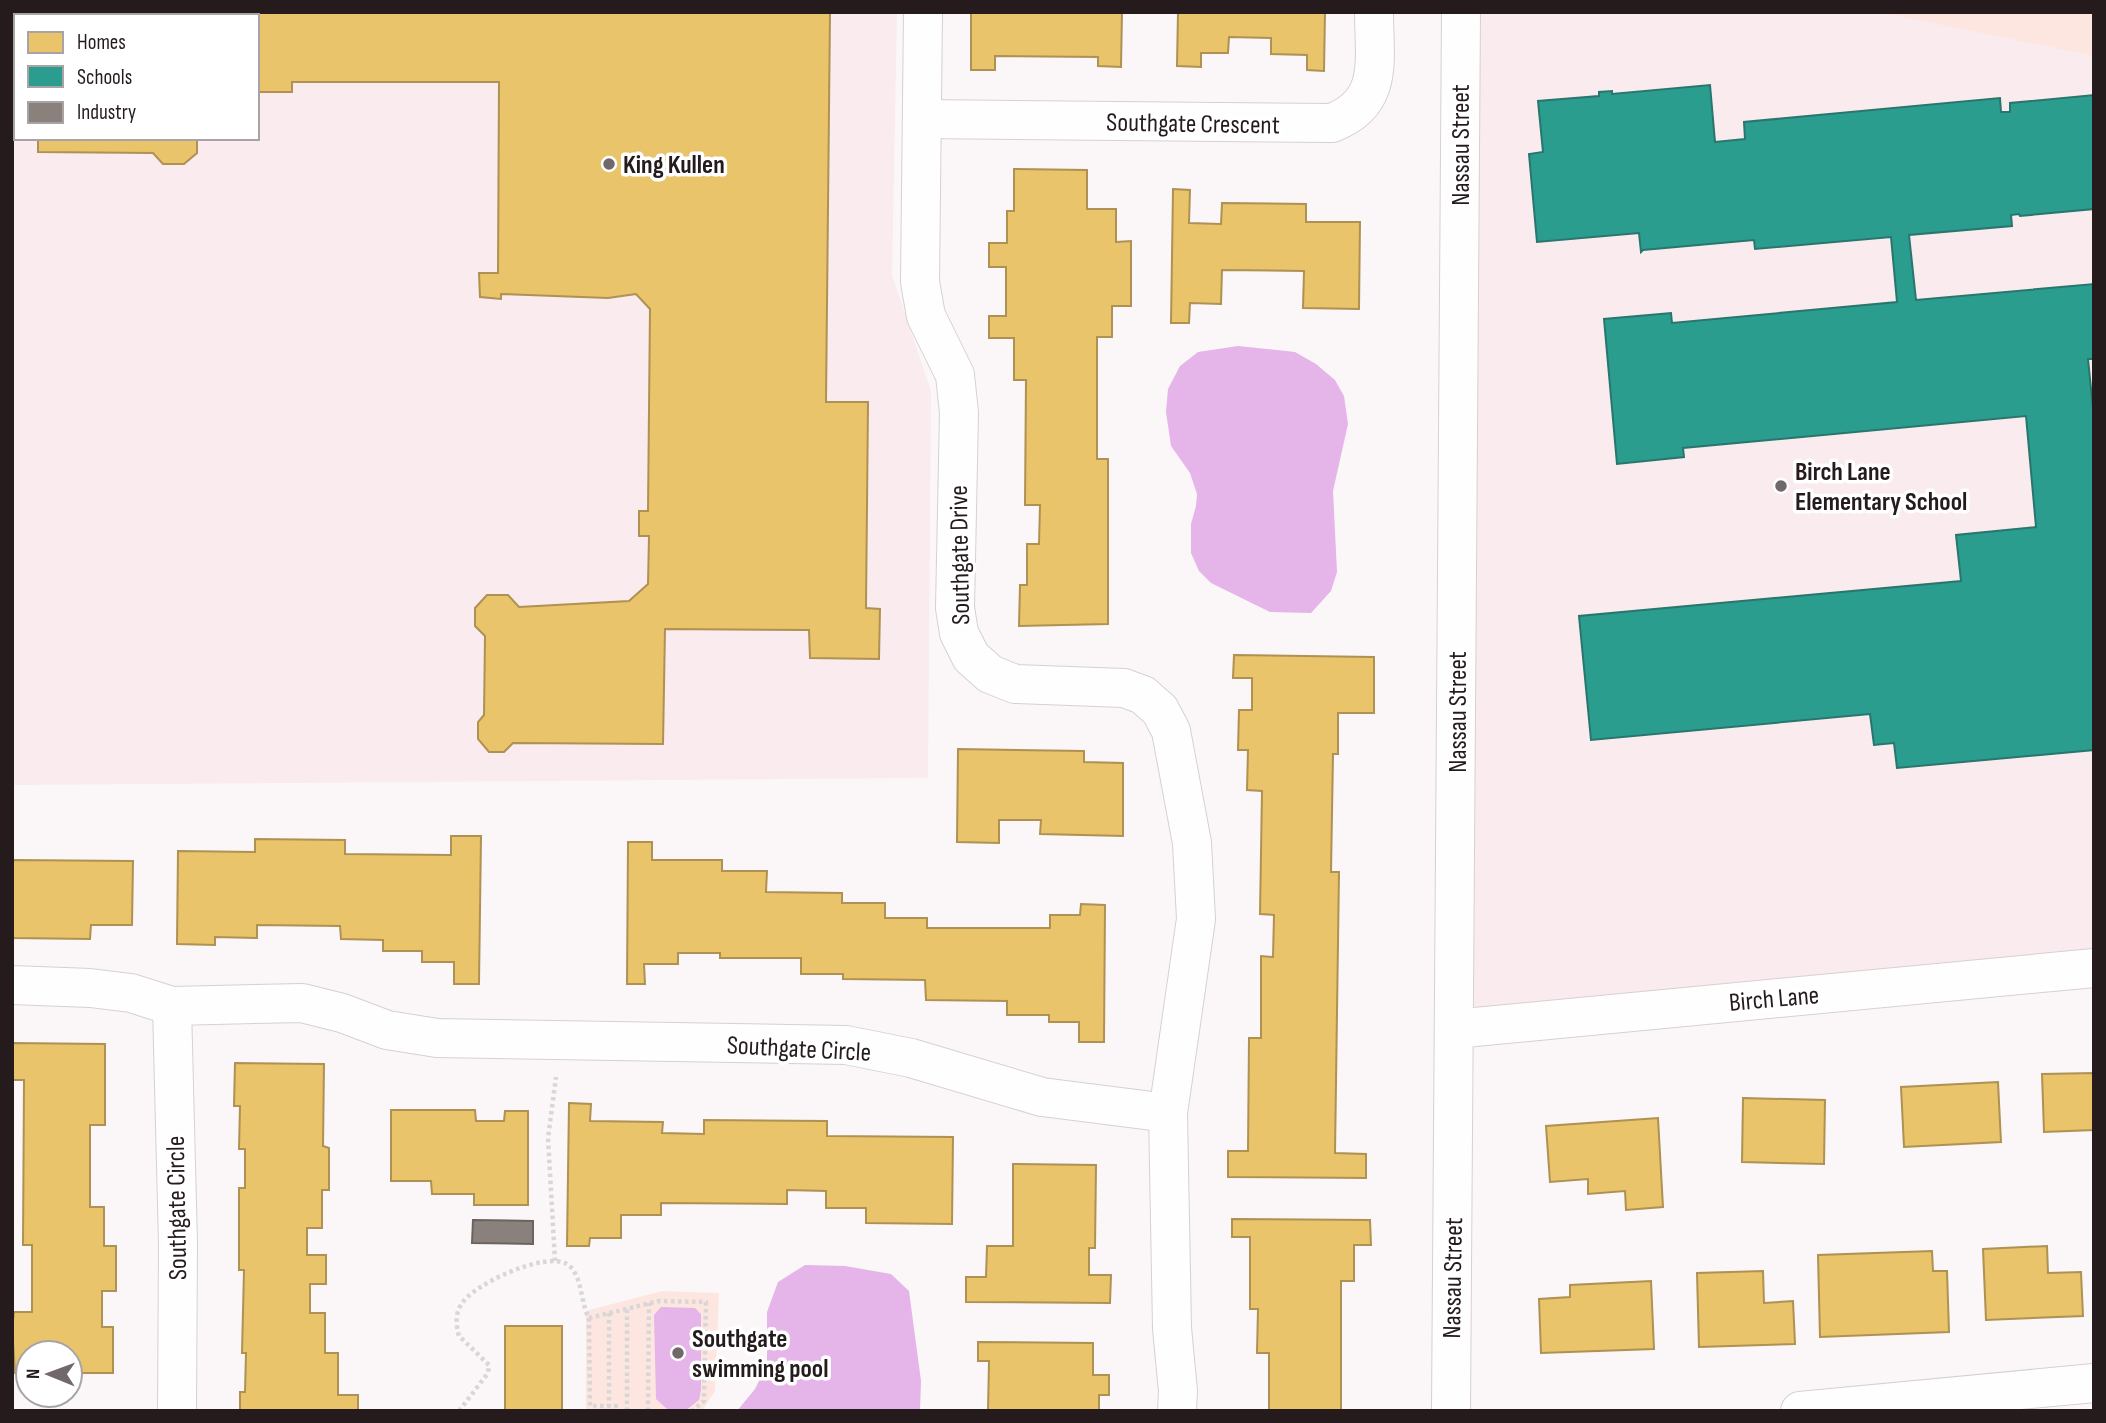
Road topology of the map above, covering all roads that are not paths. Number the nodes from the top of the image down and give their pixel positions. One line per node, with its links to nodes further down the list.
1 (922, 12): 4 (street, Southgate Drive)
2 (1374, 12): 4 (street, Southgate Crescent)
3 (1461, 12): 8 (street, Nassau Street)
4 (922, 119): 9 (street, Southgate Drive)
5 (2094, 968): 8 (street, Birch Lane)
6 (12, 985): 7 (street, Southgate Circle)
7 (172, 1006): 9 (street, Southgate Circle); 11 (street, Southgate Circle)
8 (1454, 1029): 13 (street, Nassau Street)
9 (1168, 1113): 12 (street)
10 (2094, 1383): 14 (street)
11 (177, 1411)
12 (1177, 1411)
13 (1451, 1411)
14 (1800, 1411)

